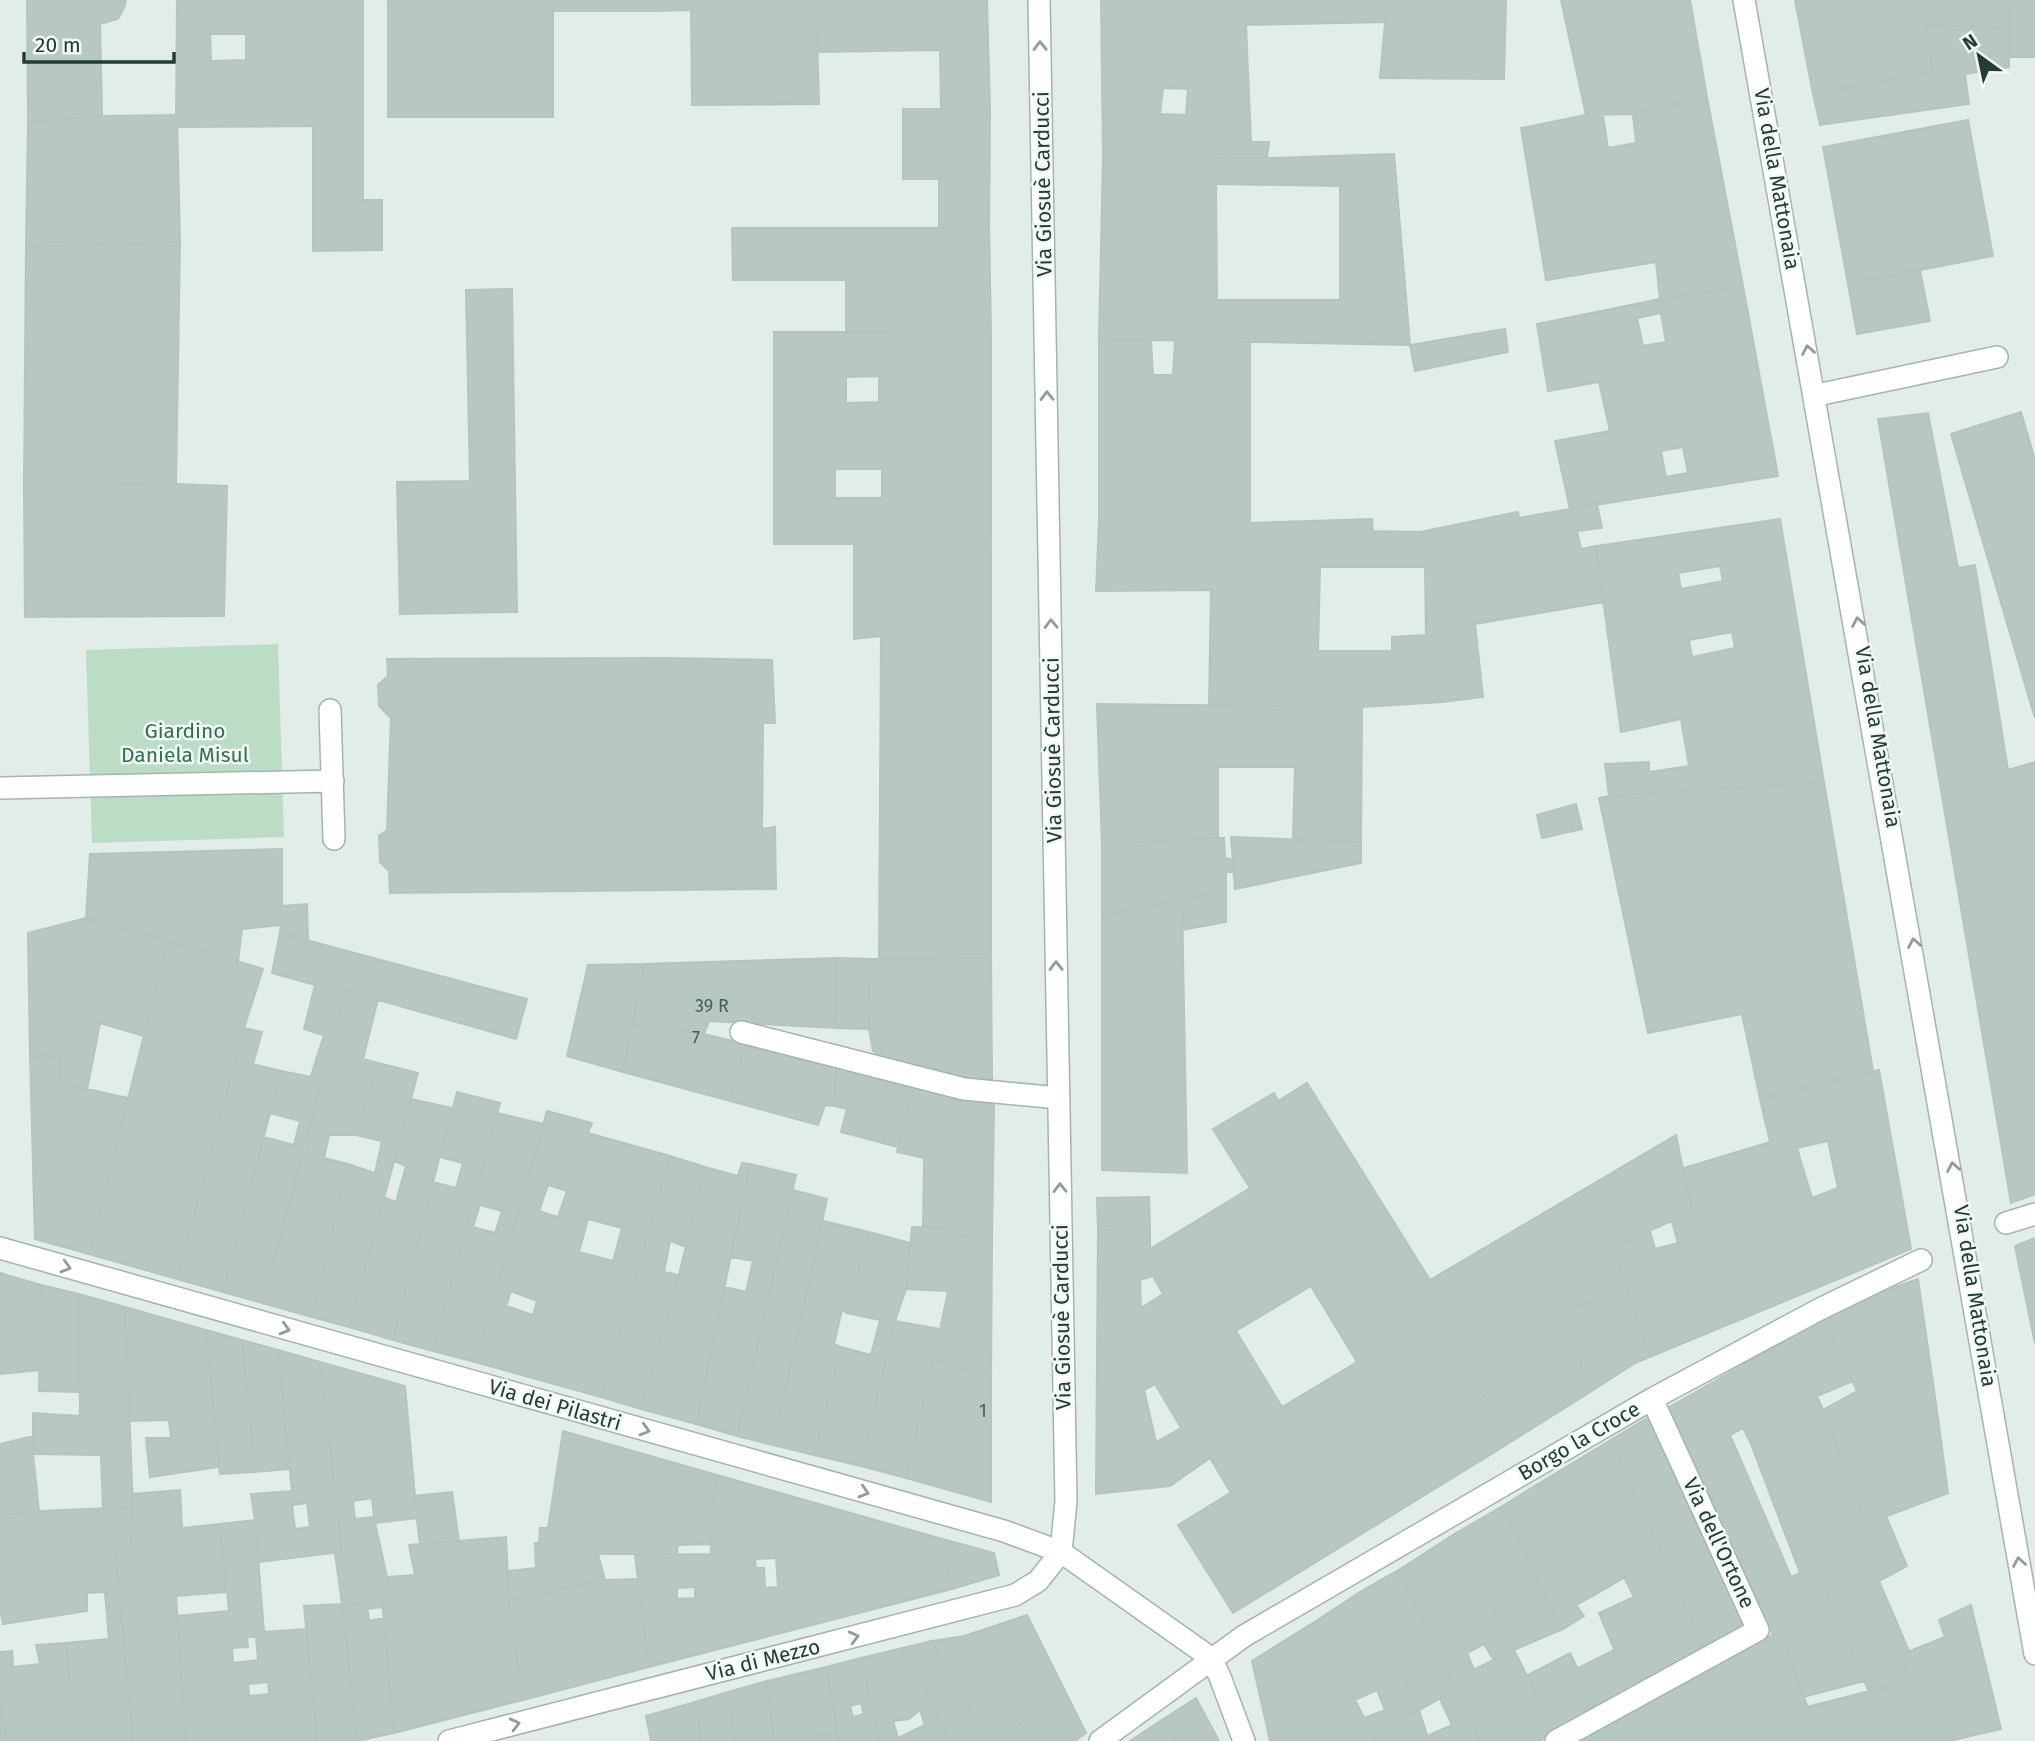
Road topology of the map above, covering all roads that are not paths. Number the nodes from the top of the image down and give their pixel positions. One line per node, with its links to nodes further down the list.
1 (1040, 0): 10 (street, Via Giosuè Carducci, one-way to 1)
2 (1744, 0): 4 (street, Via della Mattonaia, one-way to 2)
3 (1997, 357): 4 (street)
4 (1817, 395): 17 (street, Via della Mattonaia, one-way to 4)
5 (330, 710): 6 (street)
6 (333, 781): 7 (street); 8 (street)
7 (0, 788)
8 (334, 839)
9 (741, 1032): 10 (street)
10 (1059, 1098): 16 (street, Via Giosuè Carducci, one-way to 10)
11 (2035, 1214): 12 (street)
12 (2006, 1223)
13 (0, 1248): 16 (street, Via dei Pilastri, one-way to 16)
14 (1922, 1260): 15 (street, Borgo la Croce)
15 (1652, 1399): 18 (street, Borgo la Croce); 22 (street, Via dell'Ortone)
16 (1061, 1552): 18 (street, Via dei Pilastri); 19 (street, Via di Mezzo, one-way to 16)
17 (2035, 1654)
18 (1214, 1666): 20 (street, Borgo la Croce); 21 (street)
19 (449, 1741)
20 (1100, 1741)
21 (1244, 1741)
22 (1556, 1741)

